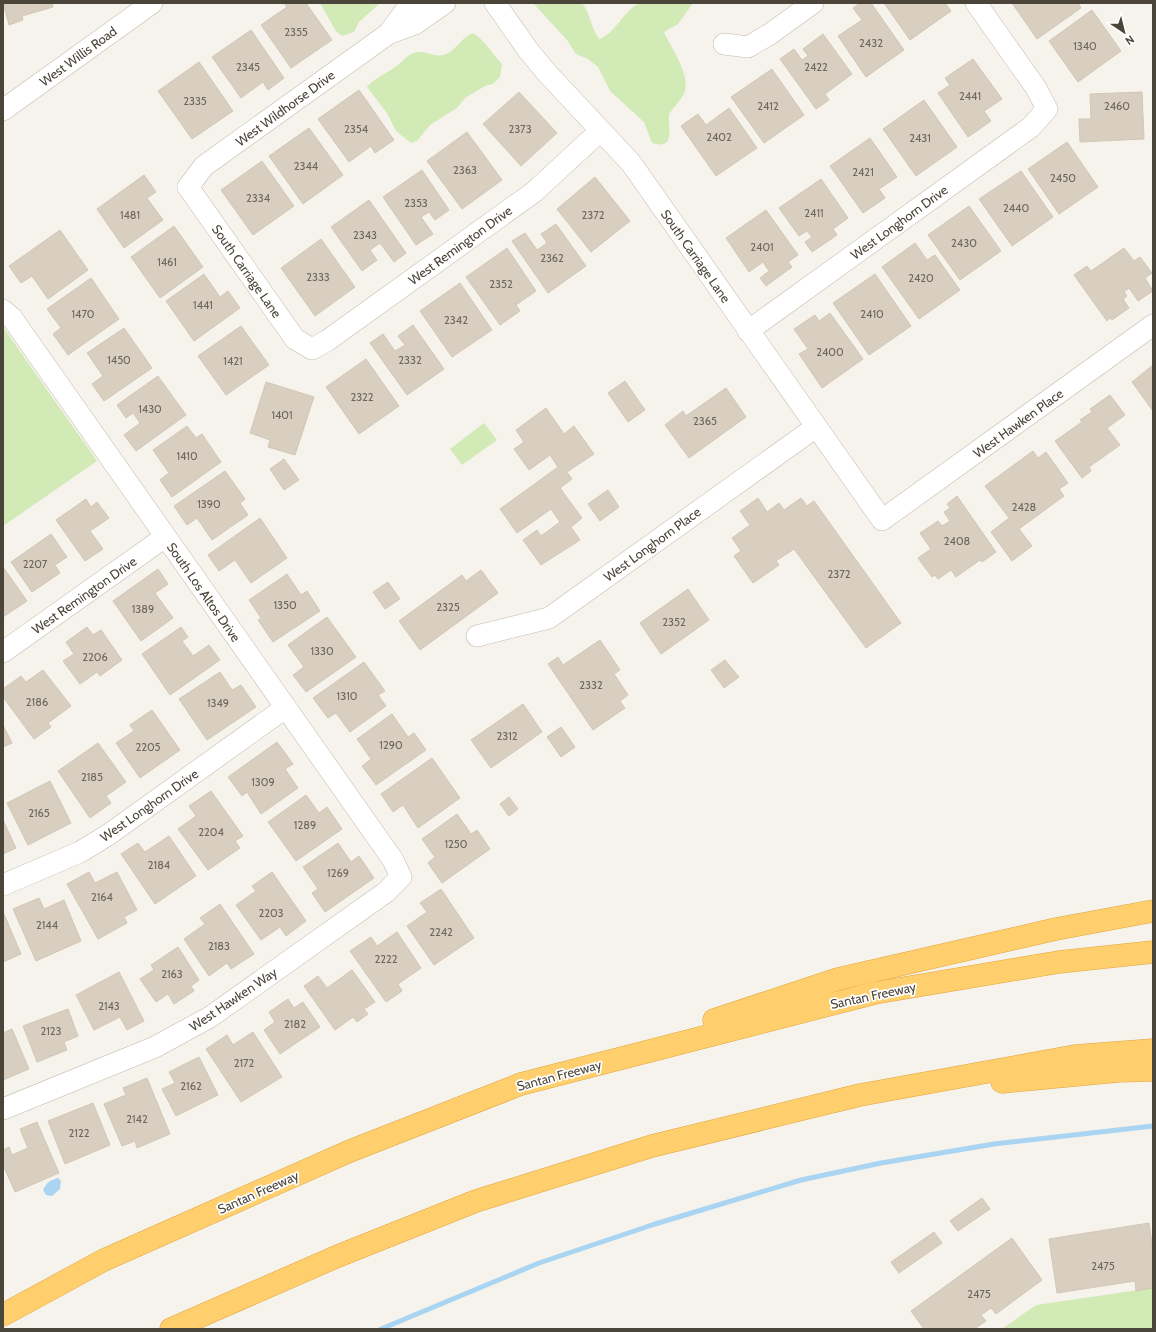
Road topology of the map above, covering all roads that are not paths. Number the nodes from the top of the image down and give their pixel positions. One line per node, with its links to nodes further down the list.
1 (152, 3): 9 (street, West Willis Road)
2 (416, 3): 7 (street, West Wildhorse Drive)
3 (445, 3): 7 (street, West Wildhorse Drive)
4 (495, 3): 10 (street, South Carriage Lane)
5 (813, 3): 8 (street)
6 (976, 3): 14 (street, West Longhorn Drive)
7 (388, 34): 11 (street, West Wildhorse Drive)
8 (724, 44)
9 (3, 110)
10 (600, 131): 14 (street, South Carriage Lane); 15 (street, West Remington Drive)
11 (188, 187): 15 (street, South Carriage Lane)
12 (3, 310): 18 (street, South Los Altos Drive)
13 (1153, 325): 17 (street, West Hawken Place)
14 (748, 331): 16 (street, South Carriage Lane)
15 (312, 349)
16 (816, 427): 17 (street, South Carriage Lane); 19 (street, West Longhorn Place)
17 (882, 520)
18 (165, 537): 20 (street, West Remington Drive); 21 (street, South Los Altos Drive)
19 (477, 636)
20 (3, 652)
21 (286, 708): 22 (street, South Los Altos Drive); 23 (street, West Longhorn Drive)
22 (402, 877): 30 (street, West Hawken Way)
23 (3, 885)
24 (1153, 911): 28 (highway)
25 (1153, 952): 28 (highway, Santan Freeway)
26 (1153, 1050): 29 (highway)
27 (1153, 1070): 29 (highway)
28 (521, 1084): 31 (highway, Santan Freeway)
29 (860, 1095): 32 (highway)
30 (3, 1109)
31 (3, 1315)
32 (171, 1329)

